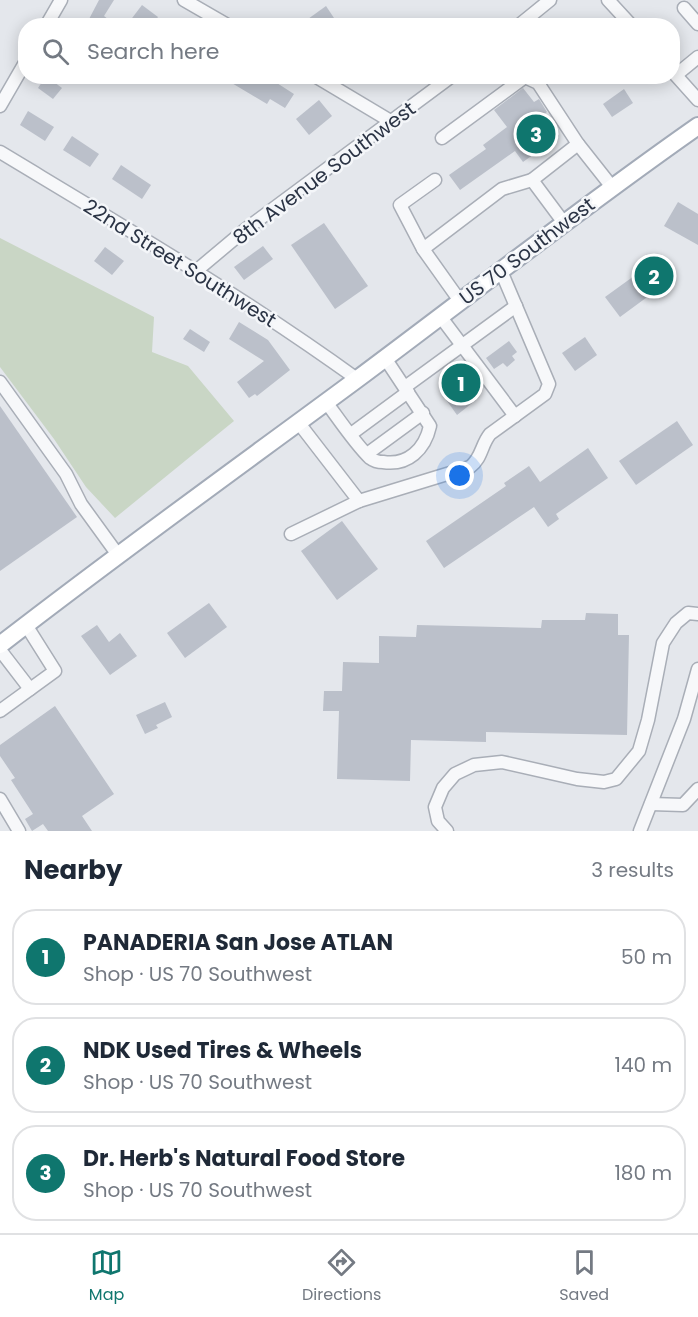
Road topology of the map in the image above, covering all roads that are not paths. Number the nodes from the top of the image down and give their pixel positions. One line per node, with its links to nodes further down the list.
1 (61, 0): 6 (street)
2 (184, 0): 7 (street)
3 (550, 0): 8 (street)
4 (608, 0): 9 (street)
5 (684, 8): 10 (street)
6 (51, 18)
7 (215, 18)
8 (528, 18)
9 (625, 18)
10 (698, 24)
11 (698, 57): 12 (street)
12 (680, 69)
13 (18, 75): 20 (street)
14 (680, 80): 19 (street)
15 (328, 84): 21 (street)
16 (442, 84): 21 (street, 8th Avenue Southwest)
17 (515, 84): 23 (street)
18 (539, 84): 24 (street)
19 (698, 100)
20 (0, 106)
21 (392, 122): 31 (street, 8th Avenue Southwest)
22 (698, 126): 28 (main road, US 70 Southwest)
23 (442, 138)
24 (578, 144): 27 (street); 28 (street)
25 (0, 152): 31 (street, 22nd Street Southwest)
26 (435, 180): 30 (street)
27 (532, 180): 29 (street); 30 (street)
28 (612, 188): 29 (main road, US 70 Southwest)
29 (564, 223): 32 (main road, US 70 Southwest)
30 (423, 249): 33 (street)
31 (196, 271): 38 (street, 22nd Street Southwest)
32 (501, 271): 33 (main road, US 70 Southwest); 34 (street)
33 (460, 301): 35 (main road, US 70 Southwest)
34 (516, 306): 36 (street); 43 (street)
35 (440, 316): 36 (street); 37 (main road, US 70 Southwest)
36 (462, 345): 40 (street); 43 (street)
37 (385, 358): 38 (main road, US 70 Southwest); 40 (street)
38 (357, 379): 41 (main road, US 70 Southwest)
39 (0, 382): 49 (street)
40 (406, 389): 42 (street); 45 (street)
41 (326, 402): 44 (main road, US 70 Southwest); 45 (street)
42 (423, 413): 46 (street); 46 (street)
43 (515, 416): 47 (street)
44 (298, 422): 47 (street); 49 (main road, US 70 Southwest)
45 (351, 434): 46 (street)
46 (368, 454)
47 (359, 501): 48 (street)
48 (291, 534)
49 (118, 555): 51 (main road, US 70 Southwest)
50 (698, 614): 61 (street)
51 (26, 625): 52 (main road, US 70 Southwest); 55 (street)
52 (0, 645)
53 (0, 650): 55 (street)
54 (698, 669): 59 (street)
55 (30, 689): 56 (street)
56 (0, 711)
57 (698, 789): 59 (street)
58 (0, 799): 60 (street)
59 (651, 804): 62 (street)
60 (19, 831)
61 (447, 831)
62 (640, 831)

